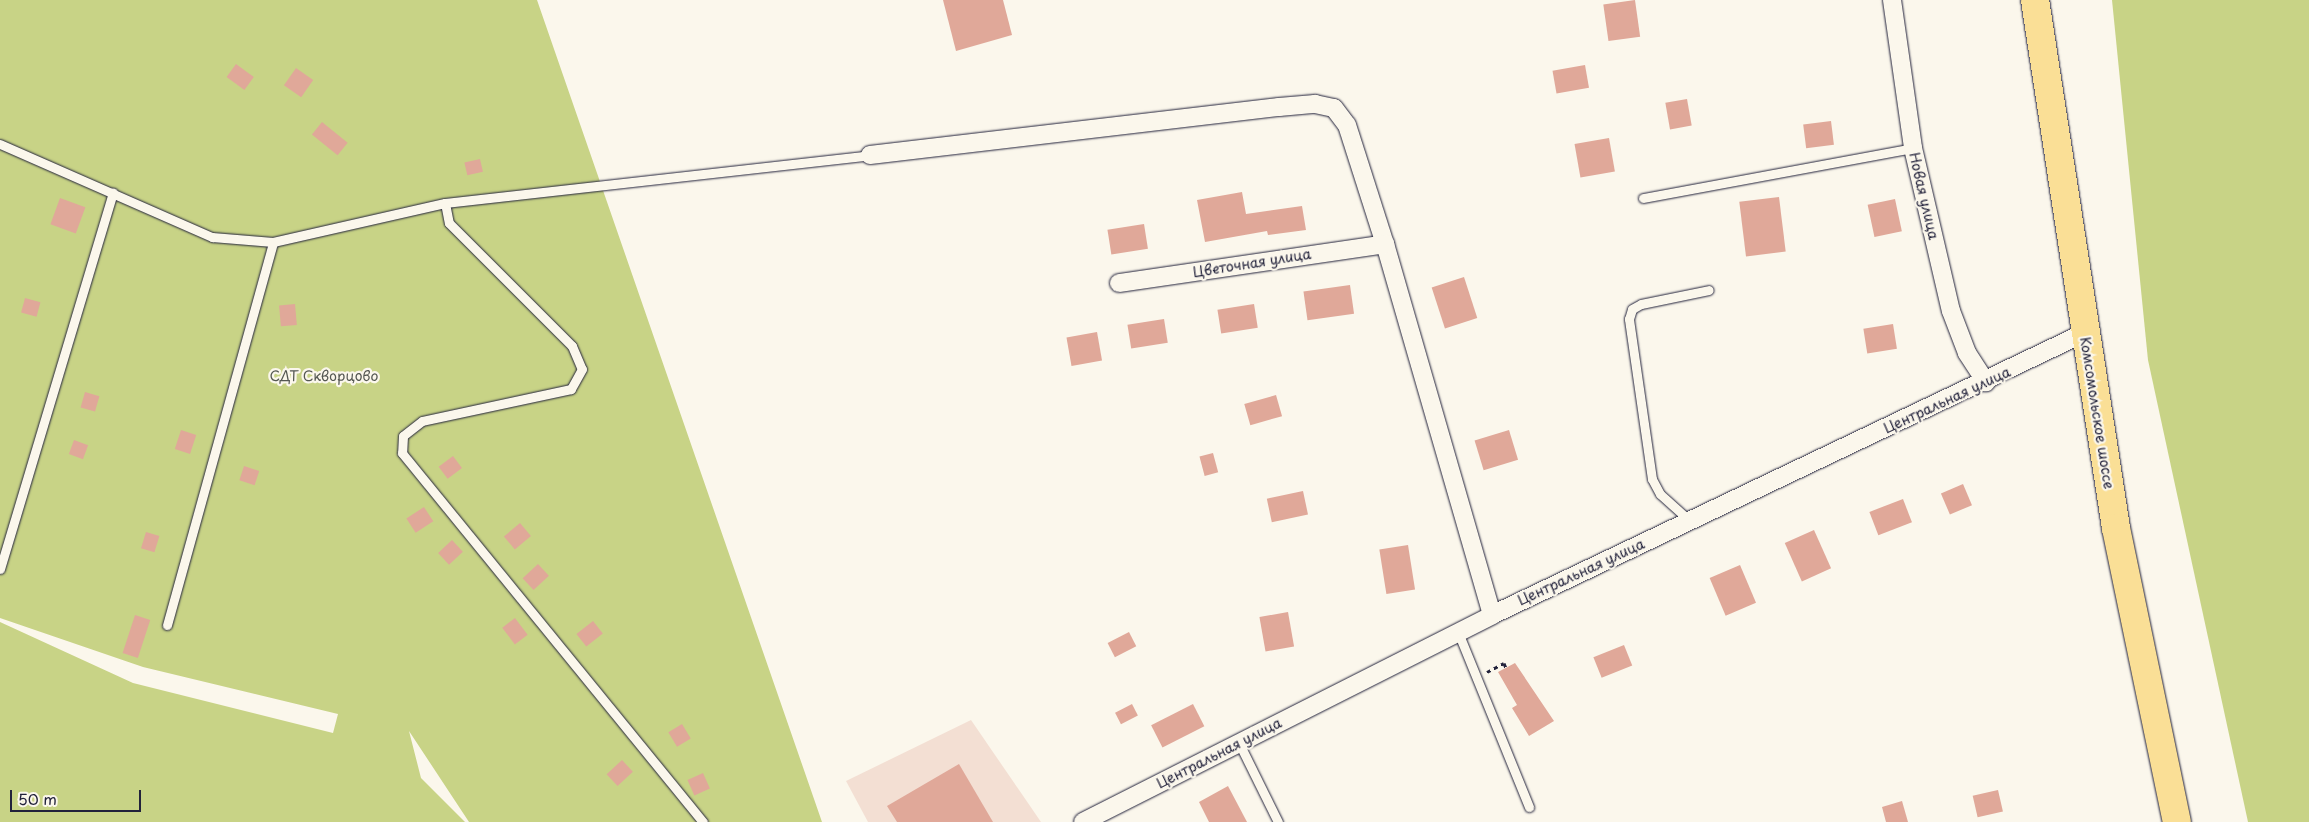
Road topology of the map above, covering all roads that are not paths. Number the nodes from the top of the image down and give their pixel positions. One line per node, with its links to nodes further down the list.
1 (1892, 0): 4 (street, Новая улица)
2 (2035, 0): 13 (highway, Комсомольское шоссе)
3 (0, 144): 6 (lane)
4 (1913, 148): 7 (lane); 14 (street, Новая улица)
5 (870, 155): 8 (lane); 10 (street)
6 (113, 193): 9 (lane); 16 (lane)
7 (1643, 198)
8 (444, 203): 9 (lane); 22 (lane)
9 (273, 242): 18 (lane)
10 (1384, 244): 11 (street, Цветочная улица); 17 (street)
11 (1119, 283)
12 (1709, 290): 15 (lane)
13 (2084, 333): 14 (street, Центральная улица); 25 (highway, Комсомольское шоссе)
14 (1986, 382): 15 (street, Центральная улица)
15 (1690, 521): 17 (street, Центральная улица)
16 (0, 569)
17 (1492, 615): 19 (street, Центральная улица)
18 (167, 625)
19 (1458, 632): 20 (street, Центральная улица); 21 (lane)
20 (1239, 743): 23 (street, Центральная улица); 24 (lane)
21 (1530, 807)
22 (703, 822)
23 (1083, 822)
24 (1278, 822)
25 (2177, 822)

